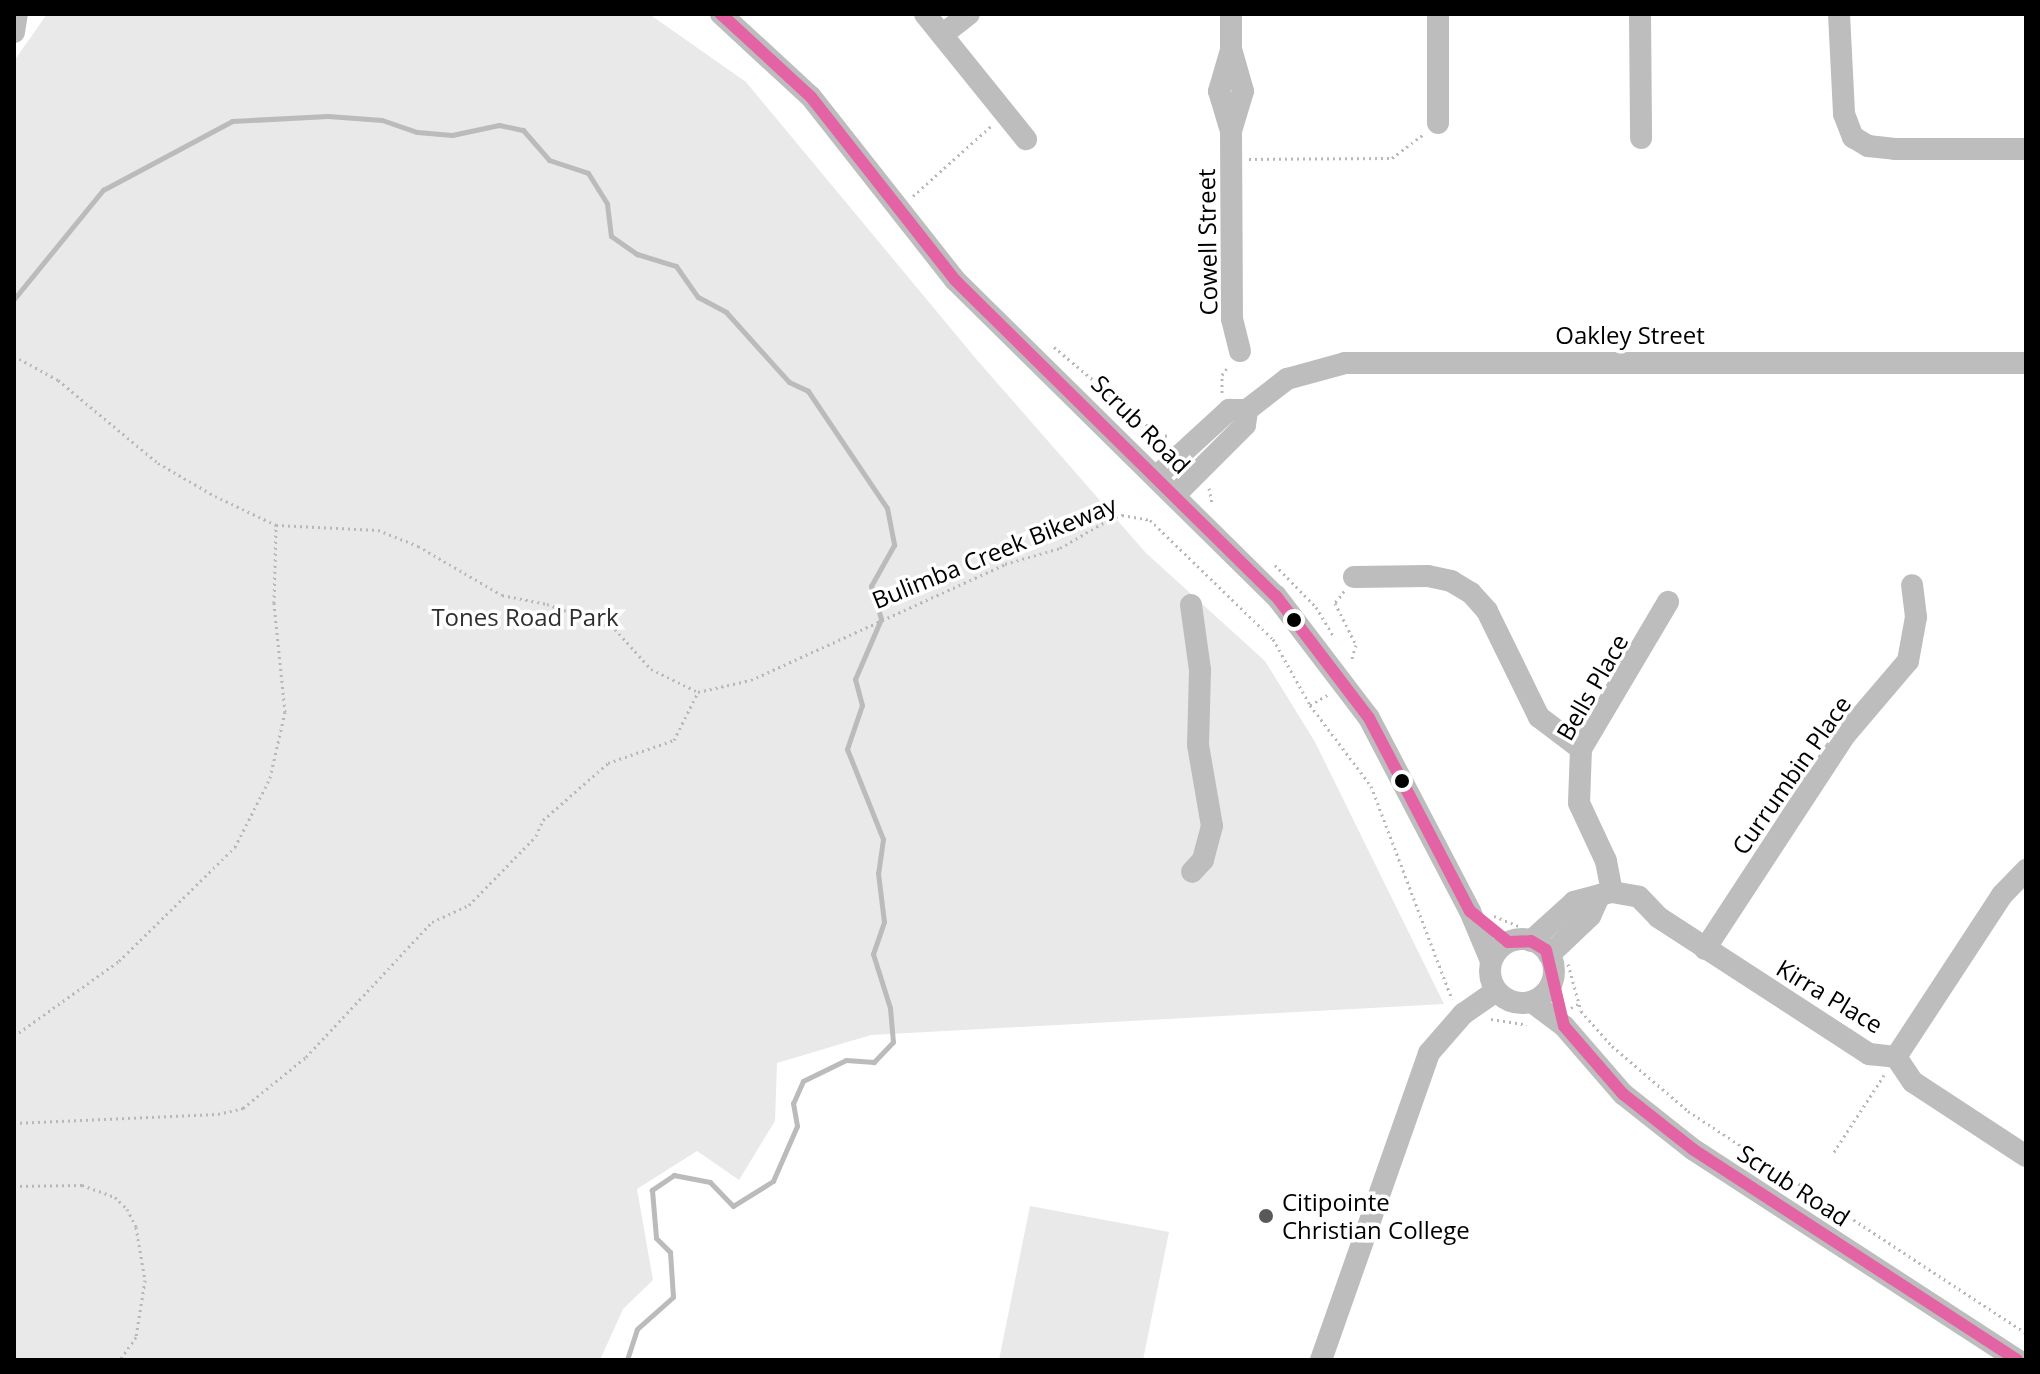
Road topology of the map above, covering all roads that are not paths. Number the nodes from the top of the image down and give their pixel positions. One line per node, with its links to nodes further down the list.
1 (17, 14): 9 (street)
2 (721, 14): 18 (street, Scrub Road)
3 (925, 14): 10 (street)
4 (969, 14): 10 (street)
5 (1231, 14): 15 (street, Cowell Street)
6 (1438, 14): 11 (street)
7 (1640, 14): 12 (street)
8 (1839, 14): 14 (street)
9 (14, 32)
10 (942, 35): 13 (street)
11 (1438, 123)
12 (1641, 138)
13 (1026, 139)
14 (2026, 149)
15 (1240, 351)
16 (2026, 363): 17 (street, Oakley Street)
17 (1238, 410): 18 (street, Oakley Street); 19 (street, Oakley Street)
18 (1157, 476): 19 (street, Scrub Road)
19 (1175, 495): 28 (street, Scrub Road)
20 (1354, 577): 24 (street)
21 (1912, 585): 31 (street, Currumbin Place)
22 (1668, 602): 24 (street, Bells Place)
23 (1191, 605): 26 (street)
24 (1581, 749): 27 (street, Bells Place)
25 (2026, 870): 38 (street)
26 (1192, 872)
27 (1606, 893): 29 (street); 31 (street, Kirra Place); 32 (street)
28 (1470, 911): 30 (street, Scrub Road); 33 (street, Scrub Road)
29 (1531, 941): 30 (street); 32 (street)
30 (1508, 942): 33 (street)
31 (1705, 949): 38 (street, Kirra Place)
32 (1549, 955): 34 (street)
33 (1491, 961): 35 (street)
34 (1551, 985): 36 (street); 37 (street, Scrub Road)
35 (1496, 991): 36 (street); 40 (street)
36 (1532, 1002): 37 (street, Scrub Road)
37 (1568, 1015): 41 (street, Scrub Road)
38 (1896, 1057): 39 (street, Kirra Place)
39 (2026, 1156)
40 (1321, 1360)
41 (2017, 1360)

